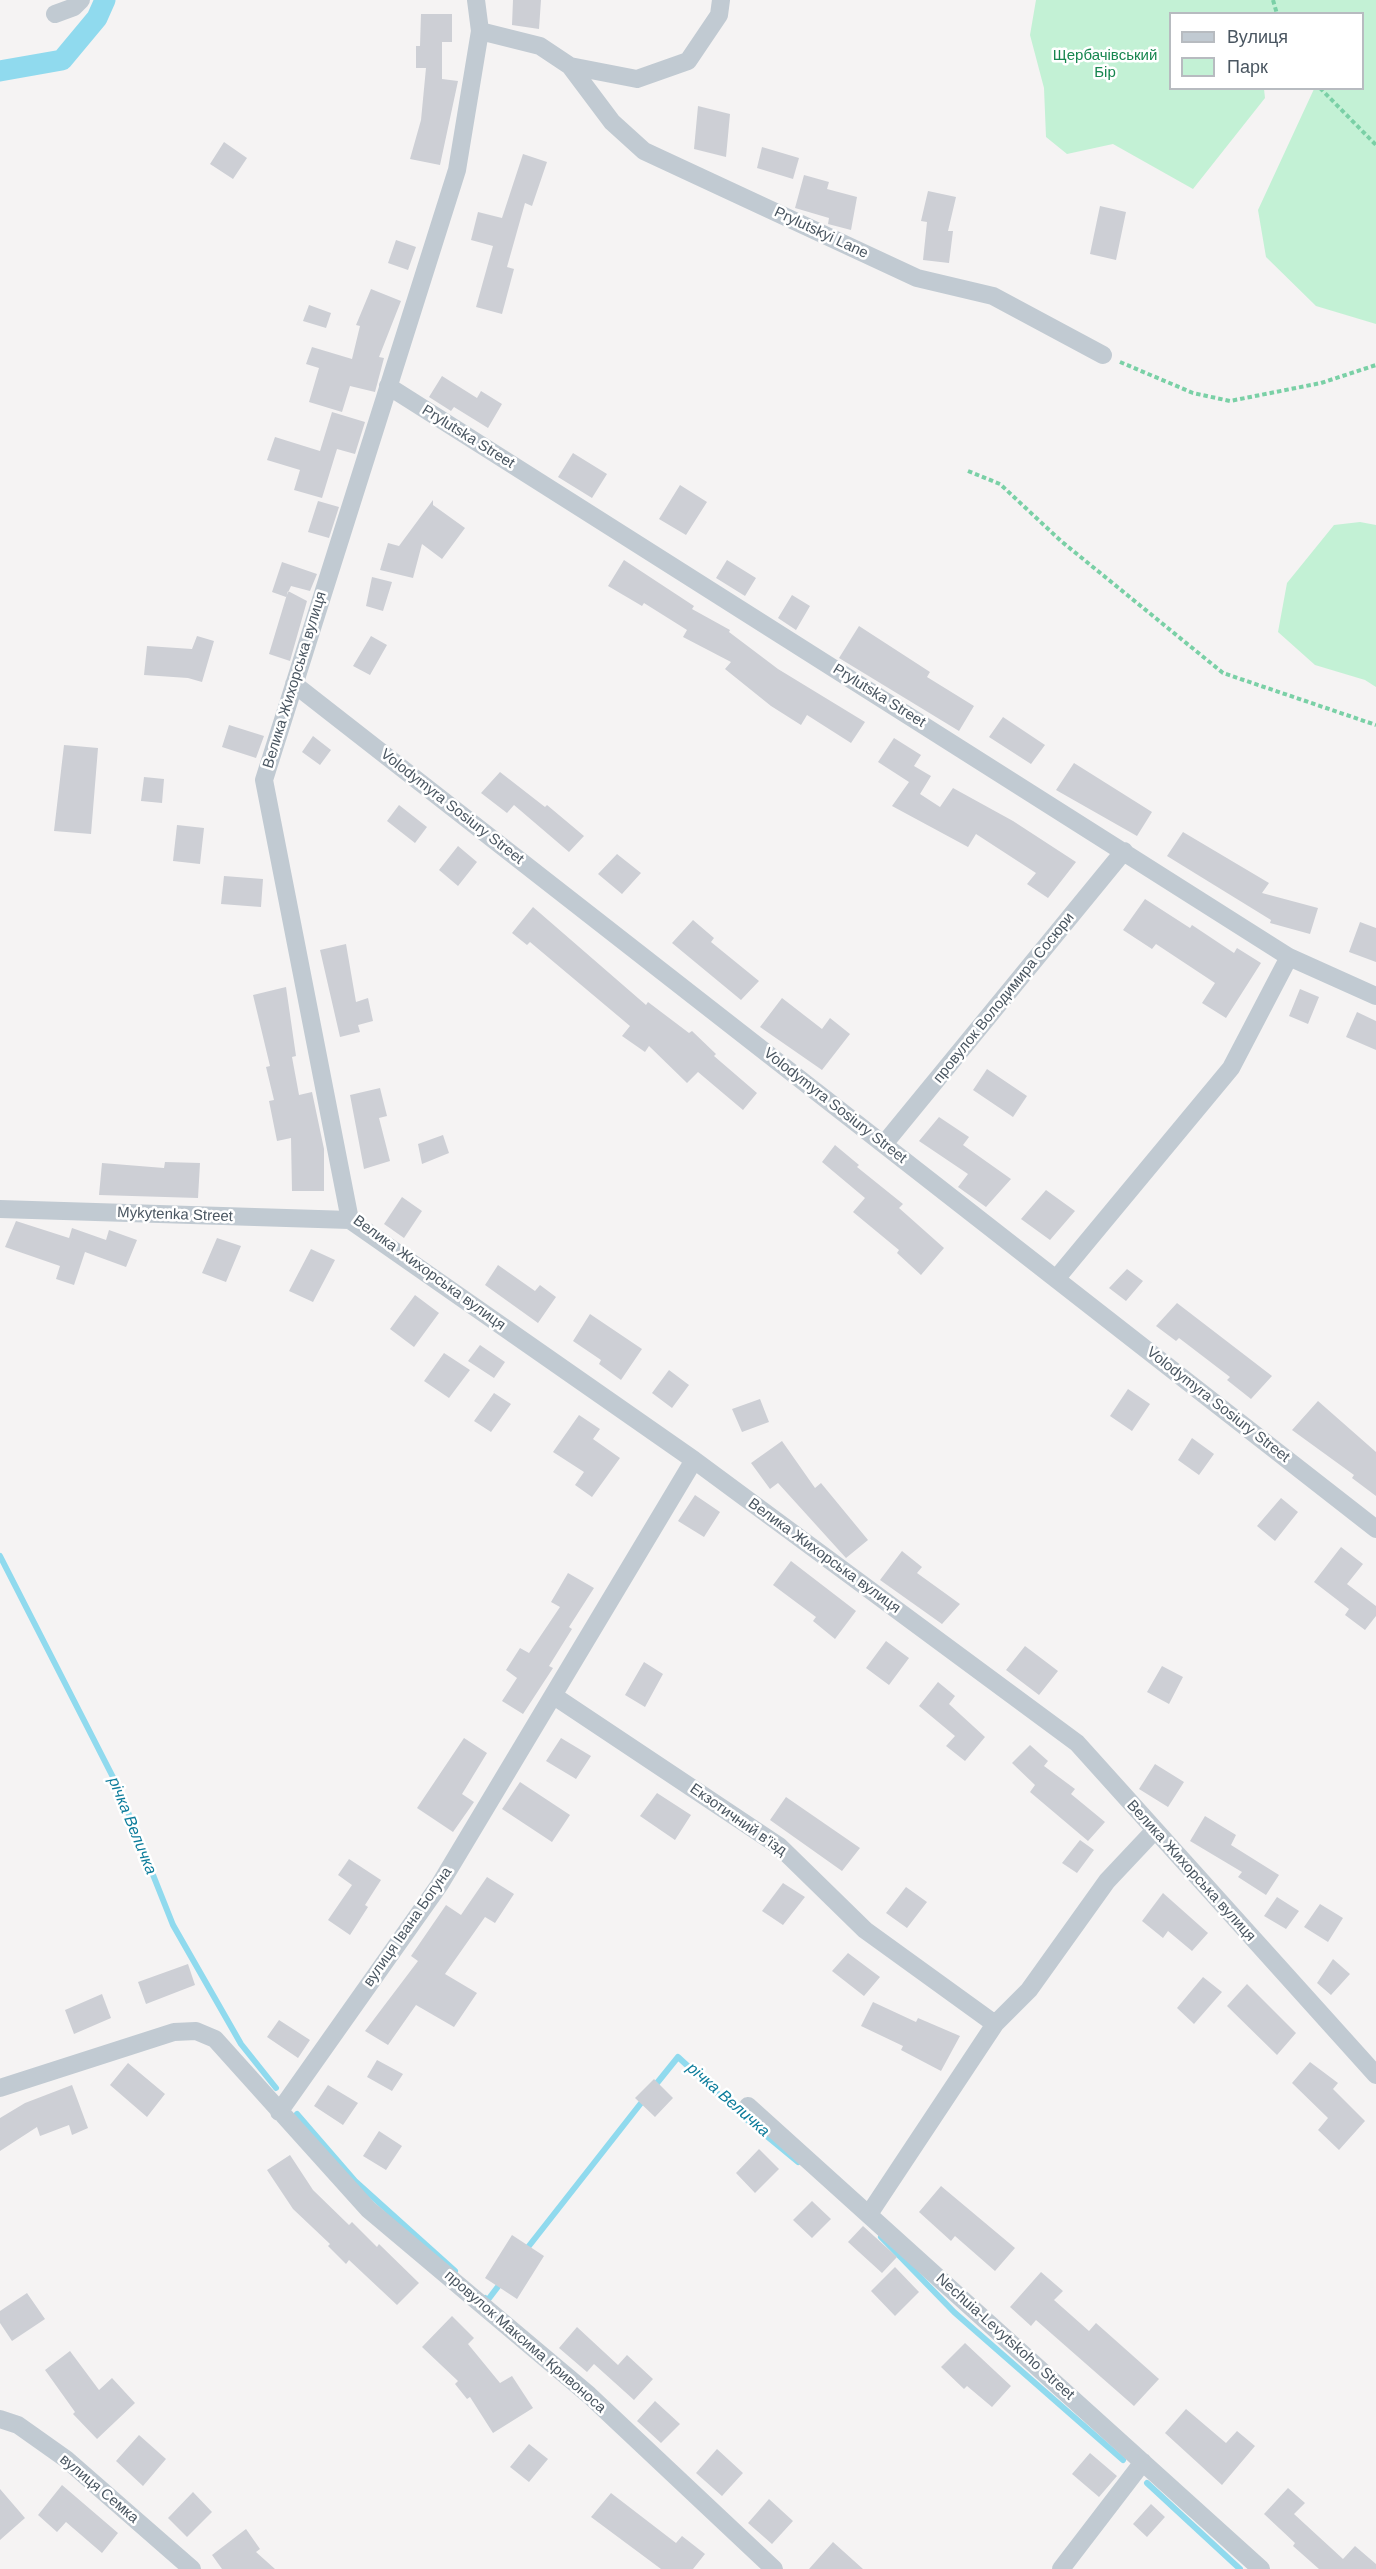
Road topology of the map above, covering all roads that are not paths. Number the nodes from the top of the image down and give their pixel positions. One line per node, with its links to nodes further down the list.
1 (81, 0): 4 (street)
2 (476, 0): 5 (street, Велика Жихорська вулиця)
3 (721, 0): 6 (street)
4 (55, 14)
5 (480, 31): 6 (street); 8 (street, Велика Жихорська вулиця)
6 (570, 66): 7 (street, Prylutskyi Lane)
7 (1103, 354)
8 (388, 386): 9 (street, Велика Жихорська вулиця); 10 (street, Prylutska Street)
9 (294, 684): 13 (street, Volodymyra Sosiury Street); 15 (street, Велика Жихорська вулиця)
10 (1124, 851): 11 (street, Prylutska Street); 13 (street, провулок Володимира Сосюри)
11 (1288, 957): 12 (street, Prylutska Street); 16 (street)
12 (1376, 996)
13 (884, 1144): 16 (street, Volodymyra Sosiury Street)
14 (0, 1209): 15 (street, Mykytenka Street)
15 (350, 1220): 17 (street, Велика Жихорська вулиця)
16 (1056, 1279): 18 (street, Volodymyra Sosiury Street)
17 (694, 1460): 19 (street, вулиця Івана Богуна); 20 (street, Велика Жихорська вулиця)
18 (1376, 1528)
19 (554, 1696): 21 (street, Екзотичний в'їзд); 25 (street, вулиця Івана Богуна)
20 (1155, 1830): 21 (street); 22 (street, Велика Жихорська вулиця)
21 (996, 2024): 26 (street)
22 (1376, 2074)
23 (0, 2088): 25 (street)
24 (748, 2106): 26 (street, Nechuia-Levytskoho Street)
25 (279, 2112): 30 (street, провулок Максима Кривоноса)
26 (869, 2214): 28 (street, Nechuia-Levytskoho Street)
27 (0, 2419): 29 (street, вулиця Семка)
28 (1143, 2462): 31 (street); 32 (street, Nechuia-Levytskoho Street)
29 (192, 2569)
30 (774, 2569)
31 (1060, 2569)
32 (1261, 2569)

